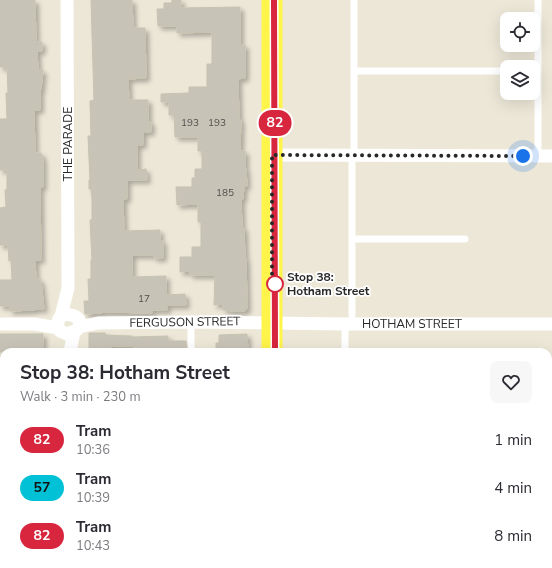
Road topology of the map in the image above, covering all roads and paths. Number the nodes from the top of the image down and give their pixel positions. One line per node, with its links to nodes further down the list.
1 (67, 0): 18 (street, THE PARADE)
2 (272, 0): 9 (main road)
3 (354, 0): 6 (lane)
4 (538, 0): 5 (lane)
5 (536, 60)
6 (354, 71): 7 (lane); 10 (lane)
7 (500, 71)
8 (537, 100): 11 (lane)
9 (272, 155): 10 (street); 16 (main road)
10 (353, 156): 11 (street); 13 (lane)
11 (538, 156): 12 (street)
12 (552, 156)
13 (352, 239): 14 (lane); 19 (lane)
14 (465, 239)
15 (191, 322): 16 (street, FERGUSON STREET); 18 (street, FERGUSON STREET); 23 (lane)
16 (272, 322): 19 (street, HOTHAM STREET); 24 (main road)
17 (0, 324): 18 (street, FERGUSON STREET)
18 (68, 324): 21 (street, THE PARADE); 22 (street, THE PARADE)
19 (348, 324): 20 (street, HOTHAM STREET); 25 (lane)
20 (552, 324)
21 (66, 348)
22 (70, 348)
23 (192, 348)
24 (272, 348)
25 (345, 348)

